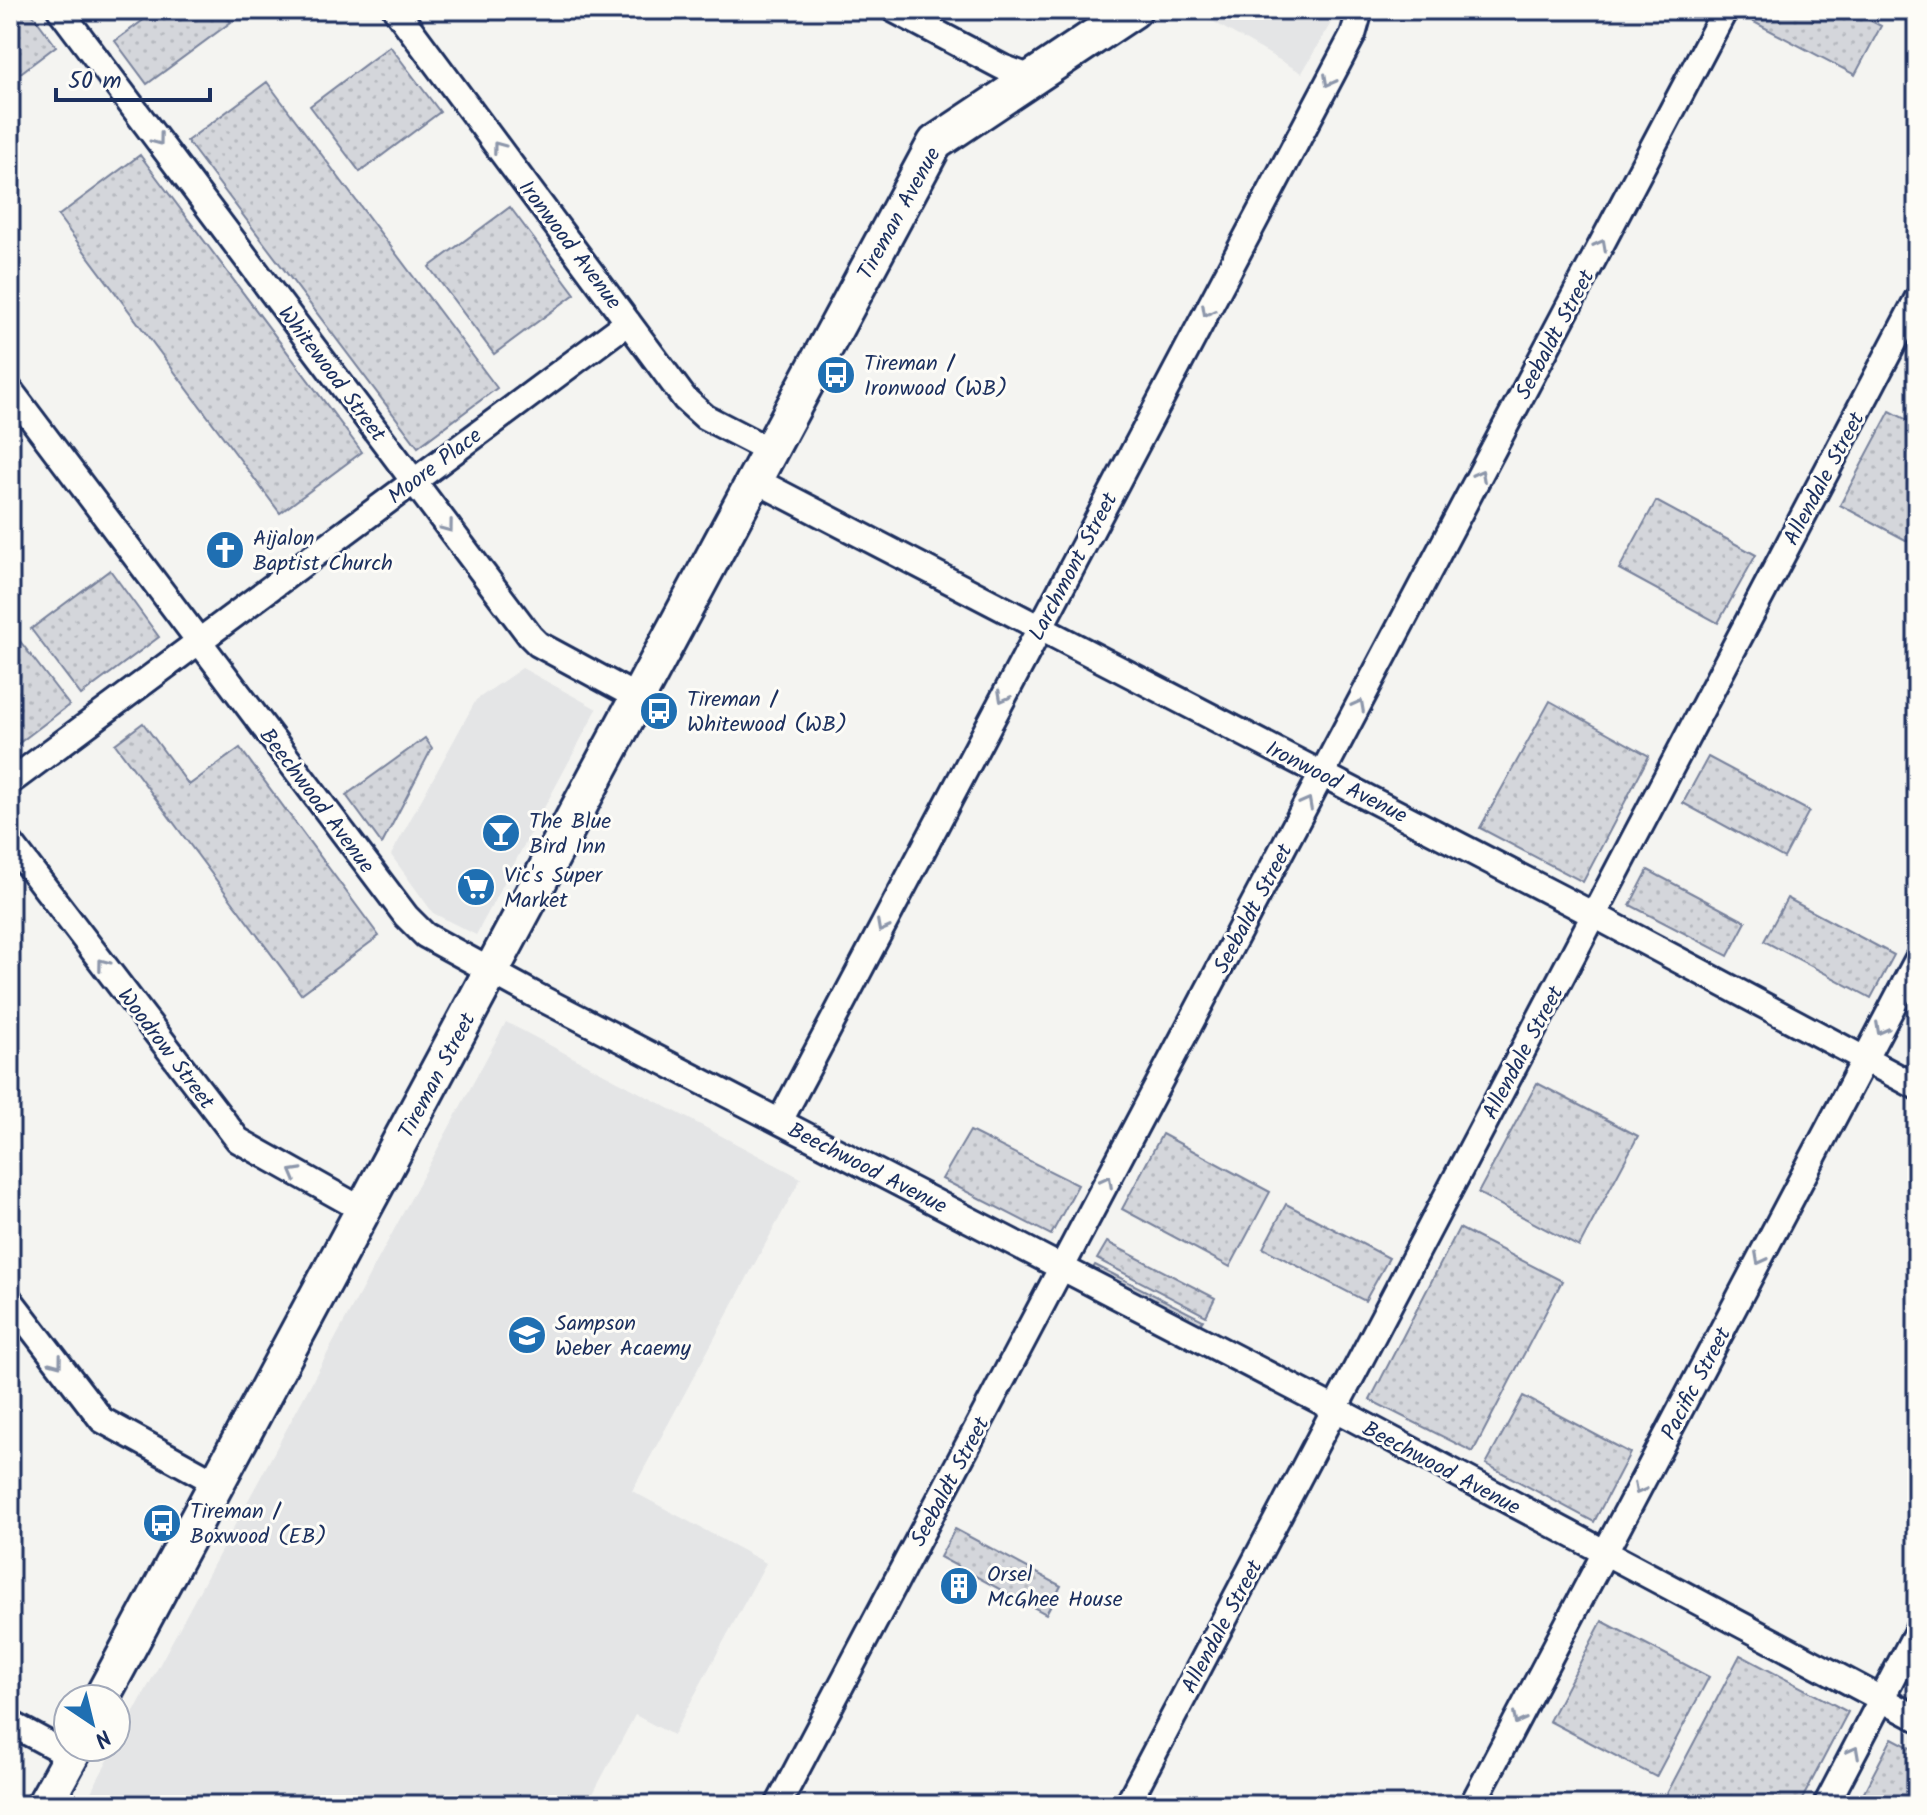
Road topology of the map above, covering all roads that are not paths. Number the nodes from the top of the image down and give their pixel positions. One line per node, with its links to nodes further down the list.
1 (60, 10): 12 (street, Whitewood Street, one-way to 12)
2 (396, 10): 9 (street, Ironwood Avenue, one-way to 2)
3 (894, 10): 7 (street)
4 (1134, 10): 7 (street, Tireman Avenue)
5 (1360, 10): 13 (street, Larchmont Street, one-way to 13)
6 (1725, 10): 16 (street, Seebaldt Street, one-way to 6)
7 (1032, 78): 11 (street, Tireman Avenue)
8 (1917, 299): 19 (street, Allendale Street)
9 (628, 322): 11 (street, Ironwood Avenue); 12 (street, Moore Place)
10 (10, 390): 14 (street, Beechwood Avenue)
11 (763, 466): 13 (street, Ironwood Avenue); 15 (street, Tireman Street)
12 (414, 480): 14 (street, Moore Place); 15 (street, Whitewood Street, one-way to 15)
13 (1040, 628): 16 (street, Ironwood Avenue); 24 (street, Larchmont Street, one-way to 24)
14 (199, 642): 17 (street, Moore Place); 21 (street, Beechwood Avenue)
15 (638, 698): 21 (street, Tireman Street)
16 (1322, 774): 19 (street, Ironwood Avenue); 26 (street, Seebaldt Street, one-way to 16)
17 (10, 782)
18 (10, 842): 25 (street, Woodrow Street, one-way to 18)
19 (1594, 915): 22 (street, Ironwood Avenue); 28 (street, Allendale Street)
20 (1917, 960): 22 (street, Pacific Street, one-way to 22)
21 (492, 971): 24 (street, Beechwood Avenue); 25 (street, Tireman Street)
22 (1865, 1059): 23 (street, Ironwood Avenue); 30 (street, Pacific Street, one-way to 30)
23 (1917, 1087)
24 (780, 1121): 26 (street, Beechwood Avenue)
25 (363, 1210): 29 (street, Tireman Street)
26 (1062, 1268): 28 (street, Beechwood Avenue); 39 (street, Seebaldt Street)
27 (10, 1300): 29 (street, one-way to 29)
28 (1335, 1409): 30 (street, Beechwood Avenue); 40 (street, Allendale Street)
29 (217, 1483): 32 (street, Tireman Street)
30 (1605, 1554): 33 (street, Beechwood Avenue); 41 (street, Pacific Street, one-way to 41)
31 (1917, 1631): 33 (street)
32 (110, 1683)
33 (1881, 1699): 34 (street, Beechwood Avenue); 42 (street, one-way to 33)
34 (1917, 1718)
35 (10, 1723): 36 (street)
36 (52, 1742)
37 (67, 1763): 38 (street)
38 (44, 1805)
39 (778, 1805)
40 (1127, 1805)
41 (1472, 1805)
42 (1826, 1805)

